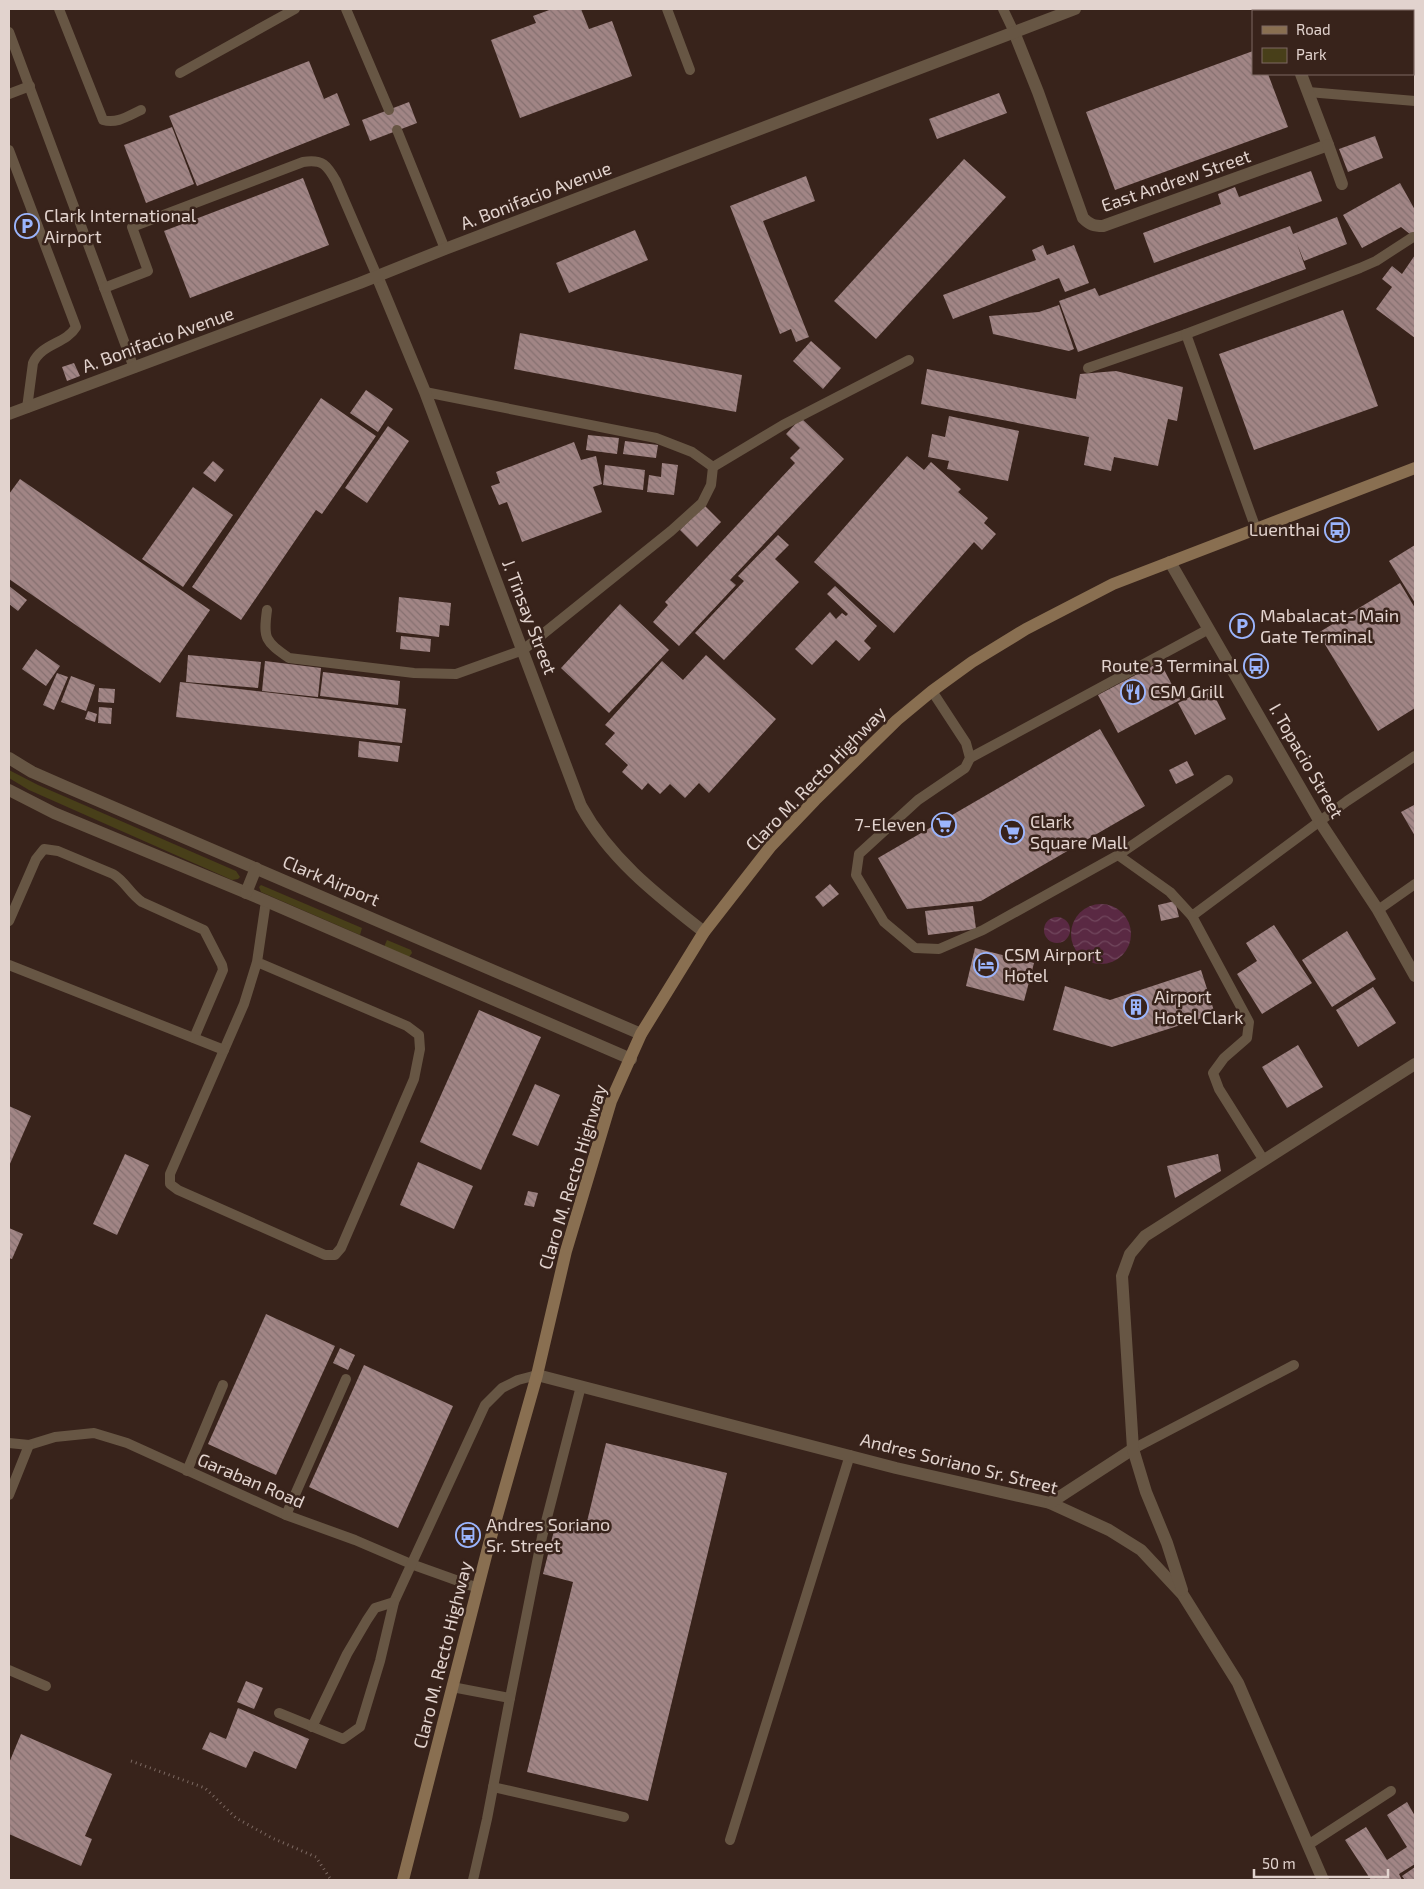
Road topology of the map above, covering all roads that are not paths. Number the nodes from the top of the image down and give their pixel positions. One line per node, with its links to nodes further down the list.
1 (59, 9): 16 (lane)
2 (294, 9): 10 (lane)
3 (346, 9): 17 (lane)
4 (667, 9): 9 (lane)
5 (1003, 9): 8 (lane)
6 (1075, 9): 8 (street, A. Bonifacio Avenue)
7 (9, 32): 12 (lane)
8 (1014, 32): 19 (street, East Andrew Street); 23 (street, A. Bonifacio Avenue)
9 (690, 70)
10 (180, 73)
11 (1301, 75): 13 (street)
12 (30, 86): 14 (lane); 25 (lane)
13 (1308, 92): 15 (lane); 19 (street)
14 (9, 94)
15 (1415, 101)
16 (141, 110)
17 (389, 110)
18 (397, 130): 23 (lane)
19 (1328, 145): 21 (street)
20 (9, 150): 31 (lane)
21 (1342, 184)
22 (1413, 236): 26 (lane)
23 (445, 249): 24 (street, A. Bonifacio Avenue)
24 (377, 276): 25 (lane); 28 (street, A. Bonifacio Avenue); 30 (street, J. Tinsay Street)
25 (104, 288): 28 (lane)
26 (1186, 334): 29 (lane); 35 (lane)
27 (909, 360): 33 (lane)
28 (134, 368): 31 (street, A. Bonifacio Avenue)
29 (1088, 368)
30 (425, 392): 33 (lane); 39 (street, J. Tinsay Street)
31 (27, 408): 32 (street, A. Bonifacio Avenue)
32 (9, 414)
33 (713, 467): 39 (lane)
34 (1415, 468): 35 (main road, Claro M. Recto Highway)
35 (1256, 529): 36 (main road, Claro M. Recto Highway)
36 (1170, 562): 38 (street, I. Topacio Street); 40 (main road, Claro M. Recto Highway)
37 (267, 610): 39 (lane)
38 (1208, 630): 43 (lane); 46 (street, I. Topacio Street)
39 (523, 650): 55 (street, J. Tinsay Street)
40 (932, 691): 43 (lane); 55 (main road, Claro M. Recto Highway)
41 (1415, 756): 46 (lane)
42 (9, 758): 48 (street, Clark Airport)
43 (970, 758): 47 (lane)
44 (1228, 780): 47 (lane)
45 (9, 790): 50 (street)
46 (1320, 822): 52 (street, I. Topacio Street); 53 (lane)
47 (1118, 855): 53 (lane)
48 (256, 868): 50 (street); 59 (street, Clark Airport)
49 (1415, 884): 52 (lane)
50 (246, 893): 51 (street)
51 (266, 901): 56 (lane); 62 (street)
52 (1378, 910): 58 (street, I. Topacio Street)
53 (1192, 916): 64 (lane)
54 (9, 921): 60 (lane)
55 (704, 932): 59 (main road, Claro M. Recto Highway)
56 (257, 962): 61 (lane); 61 (lane)
57 (9, 965): 60 (lane)
58 (1415, 976)
59 (641, 1034): 62 (main road, Claro M. Recto Highway)
60 (194, 1038): 61 (lane)
61 (224, 1050)
62 (630, 1059): 66 (main road, Claro M. Recto Highway)
63 (1415, 1064): 64 (street)
64 (1264, 1160): 72 (street)
65 (1294, 1366): 72 (lane)
66 (537, 1375): 69 (street, Andres Soriano Sr. Street); 78 (lane); 79 (main road, Claro M. Recto Highway)
67 (346, 1379): 77 (lane)
68 (224, 1385): 74 (lane)
69 (581, 1386): 73 (street, Andres Soriano Sr. Street); 85 (lane)
70 (9, 1443): 71 (lane, Garaban Road)
71 (29, 1446): 74 (lane, Garaban Road); 75 (lane)
72 (1133, 1449): 76 (street); 80 (street)
73 (850, 1455): 76 (street, Andres Soriano Sr. Street); 91 (lane)
74 (187, 1471): 77 (lane, Garaban Road)
75 (9, 1495)
76 (1050, 1503): 80 (street, Andres Soriano Sr. Street)
77 (286, 1515): 78 (lane, Garaban Road)
78 (411, 1564): 79 (lane, Garaban Road); 81 (lane)
79 (478, 1588): 84 (main road, Claro M. Recto Highway)
80 (1183, 1595): 92 (street, Andres Soriano Sr. Street)
81 (394, 1602): 87 (lane); 87 (lane)
82 (9, 1670): 83 (lane)
83 (46, 1686)
84 (452, 1687): 85 (lane); 93 (main road, Claro M. Recto Highway)
85 (510, 1698): 88 (lane)
86 (278, 1713): 87 (lane)
87 (312, 1727)
88 (494, 1787): 90 (lane); 94 (lane)
89 (1391, 1791): 92 (lane)
90 (624, 1817)
91 (730, 1840)
92 (1308, 1845): 95 (street, Andres Soriano Sr. Street)
93 (403, 1880)
94 (473, 1880)
95 (1323, 1880)

